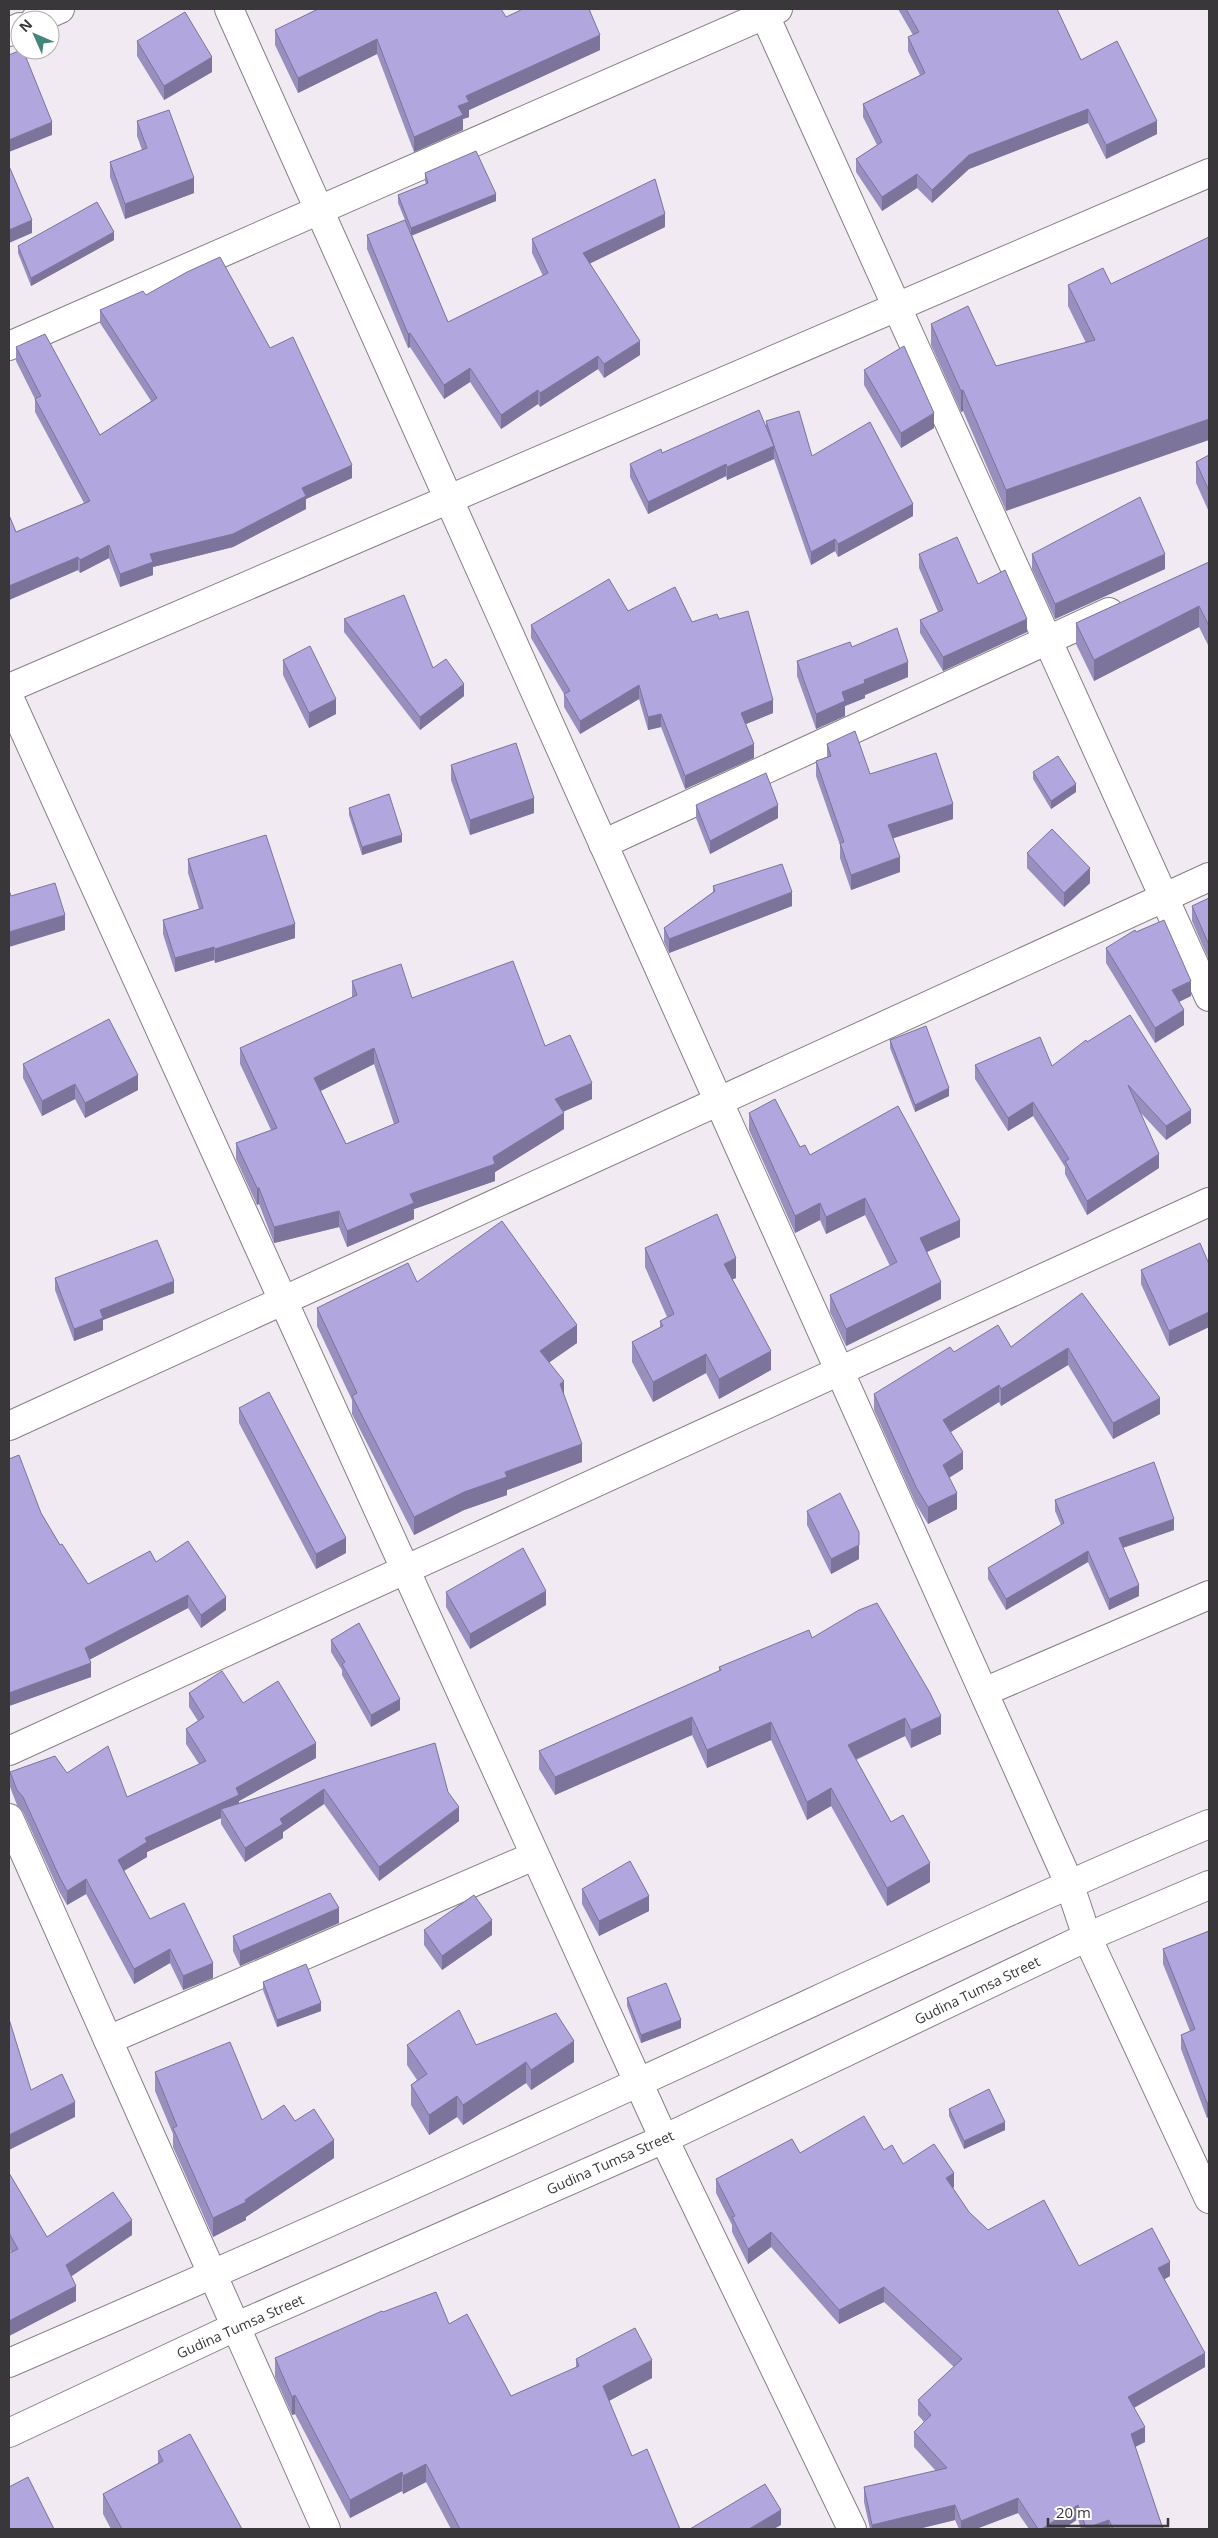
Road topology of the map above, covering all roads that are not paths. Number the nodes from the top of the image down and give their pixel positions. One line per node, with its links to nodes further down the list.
1 (229, 9): 4 (street)
2 (768, 11): 4 (street); 5 (street)
3 (1209, 173): 5 (street)
4 (319, 210): 6 (street); 7 (street)
5 (897, 307): 7 (street); 9 (street)
6 (9, 346)
7 (449, 499): 10 (street); 12 (street)
8 (1128, 603): 9 (street)
9 (1048, 640): 12 (street); 14 (street)
10 (9, 688)
11 (9, 697): 18 (street)
12 (603, 844): 16 (street)
13 (1209, 877): 14 (street)
14 (1164, 898): 15 (street); 16 (street)
15 (1209, 997)
16 (719, 1101): 18 (street); 19 (street)
17 (1209, 1202): 19 (street)
18 (282, 1301): 20 (street); 21 (street)
19 (840, 1371): 21 (street); 23 (street)
20 (9, 1426)
21 (404, 1570): 24 (street); 27 (street)
22 (1209, 1595): 23 (street)
23 (984, 1692): 28 (street)
24 (9, 1751)
25 (9, 1818): 31 (street)
26 (1209, 1824): 28 (street)
27 (534, 1856): 31 (street); 32 (street)
28 (1069, 1883): 30 (street); 32 (street)
29 (1209, 1885): 30 (street, Gudina Tumsa Street)
30 (1087, 1937): 33 (street, Gudina Tumsa Street); 34 (street)
31 (108, 2040): 35 (street)
32 (639, 2083): 33 (street); 35 (street)
33 (664, 2139): 36 (street, Gudina Tumsa Street); 40 (street)
34 (1209, 2199)
35 (213, 2275): 36 (street); 37 (street)
36 (235, 2327): 38 (street, Gudina Tumsa Street); 39 (street)
37 (9, 2363)
38 (9, 2433)
39 (326, 2529)
40 (852, 2529)

